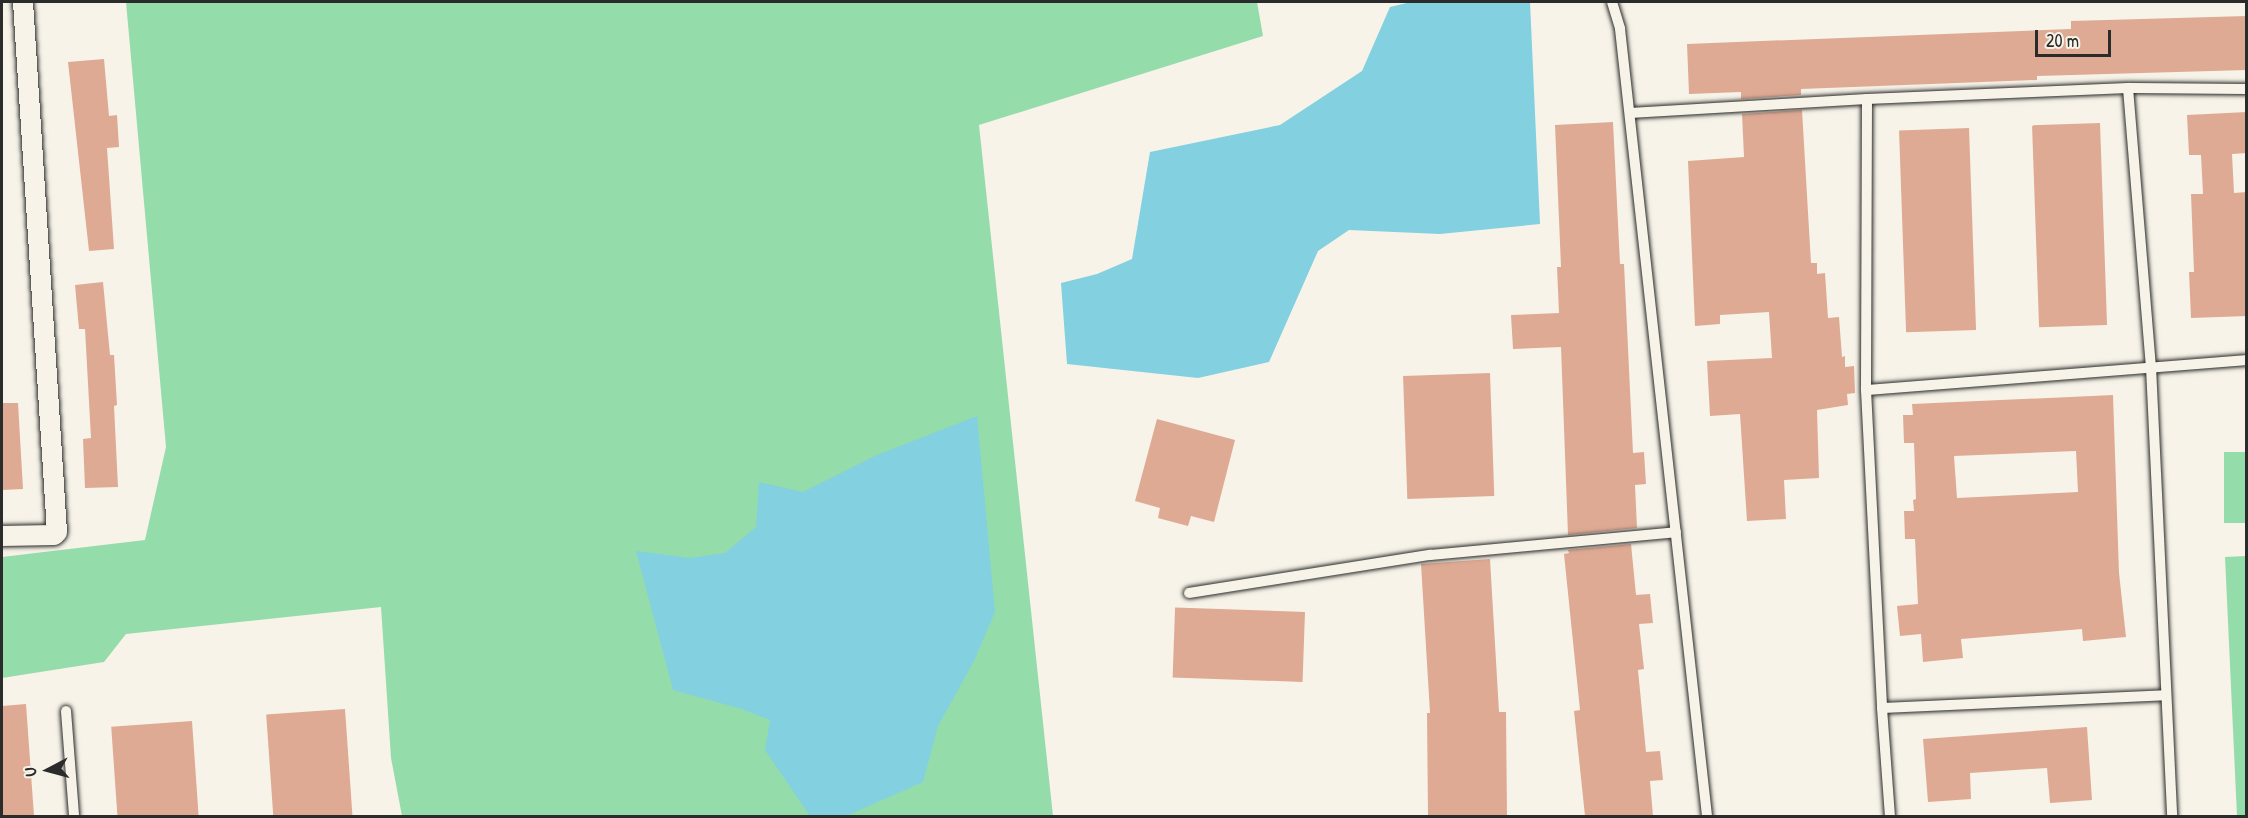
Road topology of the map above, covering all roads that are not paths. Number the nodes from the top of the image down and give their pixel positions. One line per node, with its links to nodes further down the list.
1 (23, 2): 11 (street)
2 (1612, 2): 6 (lane)
3 (2128, 88): 4 (lane); 5 (lane); 8 (lane)
4 (2247, 89)
5 (1867, 99): 6 (lane); 9 (lane)
6 (1630, 113): 10 (lane)
7 (2247, 360): 8 (lane)
8 (2151, 367): 9 (lane); 13 (lane)
9 (1866, 390): 14 (lane)
10 (1676, 532): 12 (lane); 17 (lane)
11 (2, 536)
12 (1189, 593)
13 (2166, 695): 14 (lane); 19 (lane)
14 (1882, 708): 18 (lane)
15 (66, 711): 16 (lane)
16 (74, 816)
17 (1707, 816)
18 (1890, 816)
19 (2172, 816)

